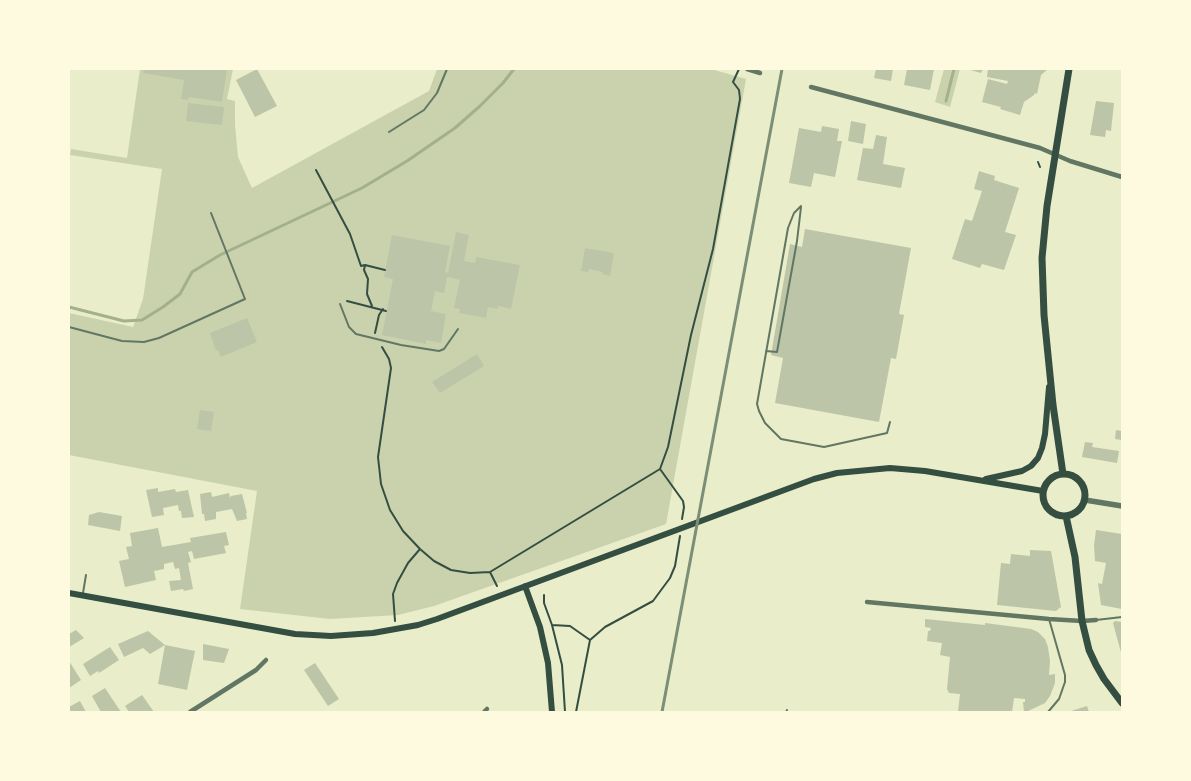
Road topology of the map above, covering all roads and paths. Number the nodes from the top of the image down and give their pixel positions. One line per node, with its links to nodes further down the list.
1 (447, 69): 7 (lane)
2 (739, 69): 28 (path)
3 (747, 69): 5 (street)
4 (1069, 69): 8 (main road)
5 (760, 72)
6 (811, 87): 8 (street)
7 (389, 132)
8 (1055, 155): 12 (street); 26 (main road)
9 (1038, 162): 10 (path)
10 (1040, 167)
11 (316, 170): 14 (path)
12 (1122, 177)
13 (212, 213): 21 (lane)
14 (365, 265): 15 (path); 18 (path)
15 (385, 270)
16 (347, 301): 18 (path)
17 (340, 304): 23 (lane)
18 (372, 306): 19 (path)
19 (383, 309): 20 (path); 23 (path)
20 (386, 311)
21 (69, 327)
22 (458, 329): 24 (lane)
23 (374, 338): 24 (lane)
24 (380, 340): 37 (path)
25 (766, 351): 25 (lane); 27 (lane)
26 (1050, 379): 29 (main road); 30 (main road)
27 (890, 422)
28 (660, 470): 35 (path); 38 (path)
29 (1063, 474): 31 (main road); 32 (main road)
30 (980, 480): 31 (main road); 41 (main road)
31 (1043, 491): 34 (main road)
32 (1085, 500): 33 (street); 34 (main road)
33 (1122, 506)
34 (1066, 516): 49 (main road)
35 (681, 527)
36 (680, 537): 52 (path)
37 (420, 549): 38 (path); 51 (path)
38 (490, 572): 40 (path)
39 (86, 575): 43 (lane)
40 (497, 586)
41 (525, 586): 51 (main road); 56 (main road)
42 (69, 593): 43 (main road)
43 (82, 595): 51 (main road)
44 (544, 595): 50 (path)
45 (867, 602): 47 (street)
46 (1122, 617): 48 (lane)
47 (1049, 619): 49 (street); 59 (lane)
48 (1096, 620): 49 (street)
49 (1082, 622): 54 (main road)
50 (552, 624): 52 (path); 57 (path)
51 (396, 630)
52 (590, 640): 58 (path)
53 (266, 660): 55 (street)
54 (1122, 703)
55 (190, 712)
56 (552, 712)
57 (565, 712)
58 (576, 712)
59 (1048, 712)

